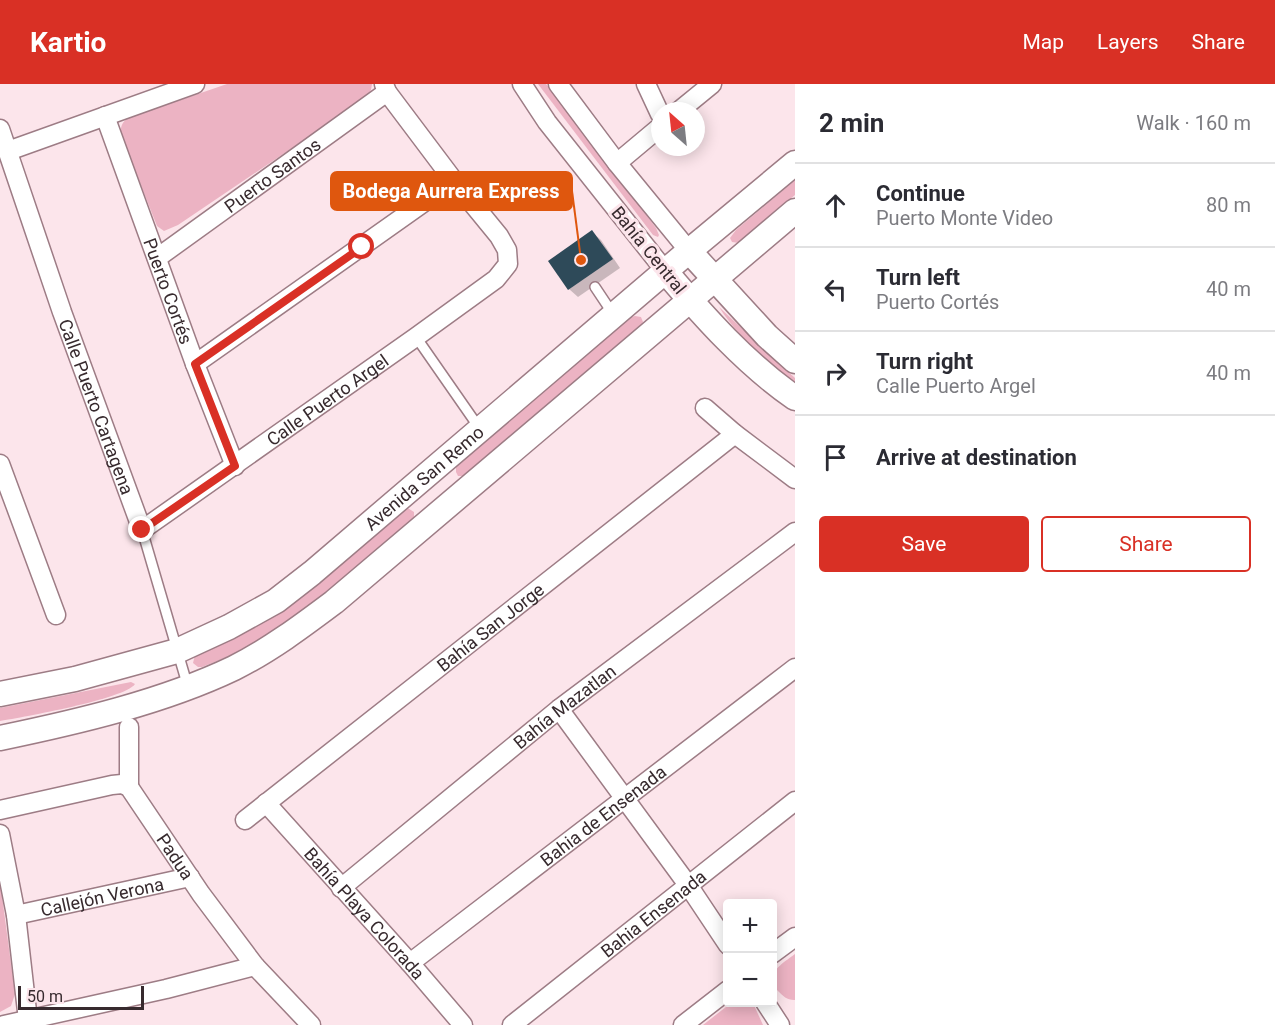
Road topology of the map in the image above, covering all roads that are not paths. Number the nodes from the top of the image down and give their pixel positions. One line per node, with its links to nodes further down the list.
1 (195, 84): 9 (street)
2 (522, 84): 19 (street, Bahía Central)
3 (558, 84): 13 (street, Bahía Central)
4 (646, 84): 7 (street)
5 (712, 84): 8 (street)
6 (386, 88): 15 (street); 18 (street, Puerto Santos)
7 (654, 102)
8 (690, 102)
9 (105, 116): 12 (street); 18 (street, Puerto Cortés)
10 (0, 129): 12 (street, Calle Puerto Cartagena)
11 (651, 135): 13 (street)
12 (8, 151): 36 (street, Calle Puerto Cartagena)
13 (617, 163): 17 (street, Bahía Central)
14 (795, 163): 17 (street, Avenida San Remo)
15 (454, 181): 24 (street, Calle Puerto Argel); 26 (street)
16 (795, 211): 20 (street, Avenida San Remo)
17 (688, 251): 19 (street, Avenida San Remo); 20 (street, Bahía Central)
18 (157, 258): 26 (street, Puerto Cortés)
19 (666, 272): 22 (street, Bahía Central); 23 (street, Avenida San Remo)
20 (714, 279): 22 (street, Avenida San Remo); 25 (street, Bahía Central)
21 (595, 287): 23 (lane)
22 (690, 300): 27 (street, Bahía Central); 35 (street, Avenida San Remo)
23 (615, 316): 29 (street, Avenida San Remo)
24 (416, 337): 29 (lane); 32 (street, Calle Puerto Argel)
25 (795, 361)
26 (195, 364): 32 (street, Puerto Cortés)
27 (795, 398)
28 (705, 408): 30 (street)
29 (481, 430): 34 (street, Avenida San Remo)
30 (735, 434): 33 (street); 49 (street, Bahía San Jorge)
31 (0, 464): 38 (street)
32 (235, 466): 36 (street, Calle Puerto Argel)
33 (795, 479)
34 (419, 482): 35 (street); 39 (street, Avenida San Remo)
35 (444, 508): 41 (street, Avenida San Remo)
36 (142, 530): 39 (lane, Calle Puerto Cartagena)
37 (795, 532): 43 (street, Bahía Mazatlan)
38 (56, 615)
39 (177, 651): 41 (lane, Calle Puerto Cartagena); 42 (street, Avenida San Remo)
40 (795, 668): 47 (street, Bahia de Ensenada)
41 (188, 687): 45 (street, Avenida San Remo)
42 (0, 694)
43 (560, 710): 47 (street); 55 (street, Bahía Mazatlan)
44 (129, 727): 46 (street)
45 (0, 738)
46 (129, 787): 50 (street); 53 (street, Padua)
47 (624, 798): 54 (street); 60 (street, Bahia de Ensenada)
48 (795, 801): 54 (street, Bahia Ensenada)
49 (266, 803): 51 (street, Bahía San Jorge); 55 (street, Bahía Playa Colorada)
50 (0, 810)
51 (245, 820)
52 (0, 834): 56 (street)
53 (190, 877): 56 (street, Callejón Verona); 61 (street, Padua)
54 (688, 885): 58 (street); 68 (street, Bahia Ensenada)
55 (341, 888): 60 (street, Bahía Playa Colorada)
56 (16, 915): 64 (street)
57 (795, 937): 59 (street)
58 (723, 938)
59 (773, 953)
60 (410, 963): 67 (street, Bahía Playa Colorada)
61 (255, 966): 64 (street); 66 (street, Padua)
62 (723, 994): 69 (street)
63 (768, 1007): 70 (street)
64 (28, 1020): 65 (street)
65 (4, 1025)
66 (311, 1025)
67 (462, 1025)
68 (512, 1025)
69 (682, 1025)
70 (780, 1025)

